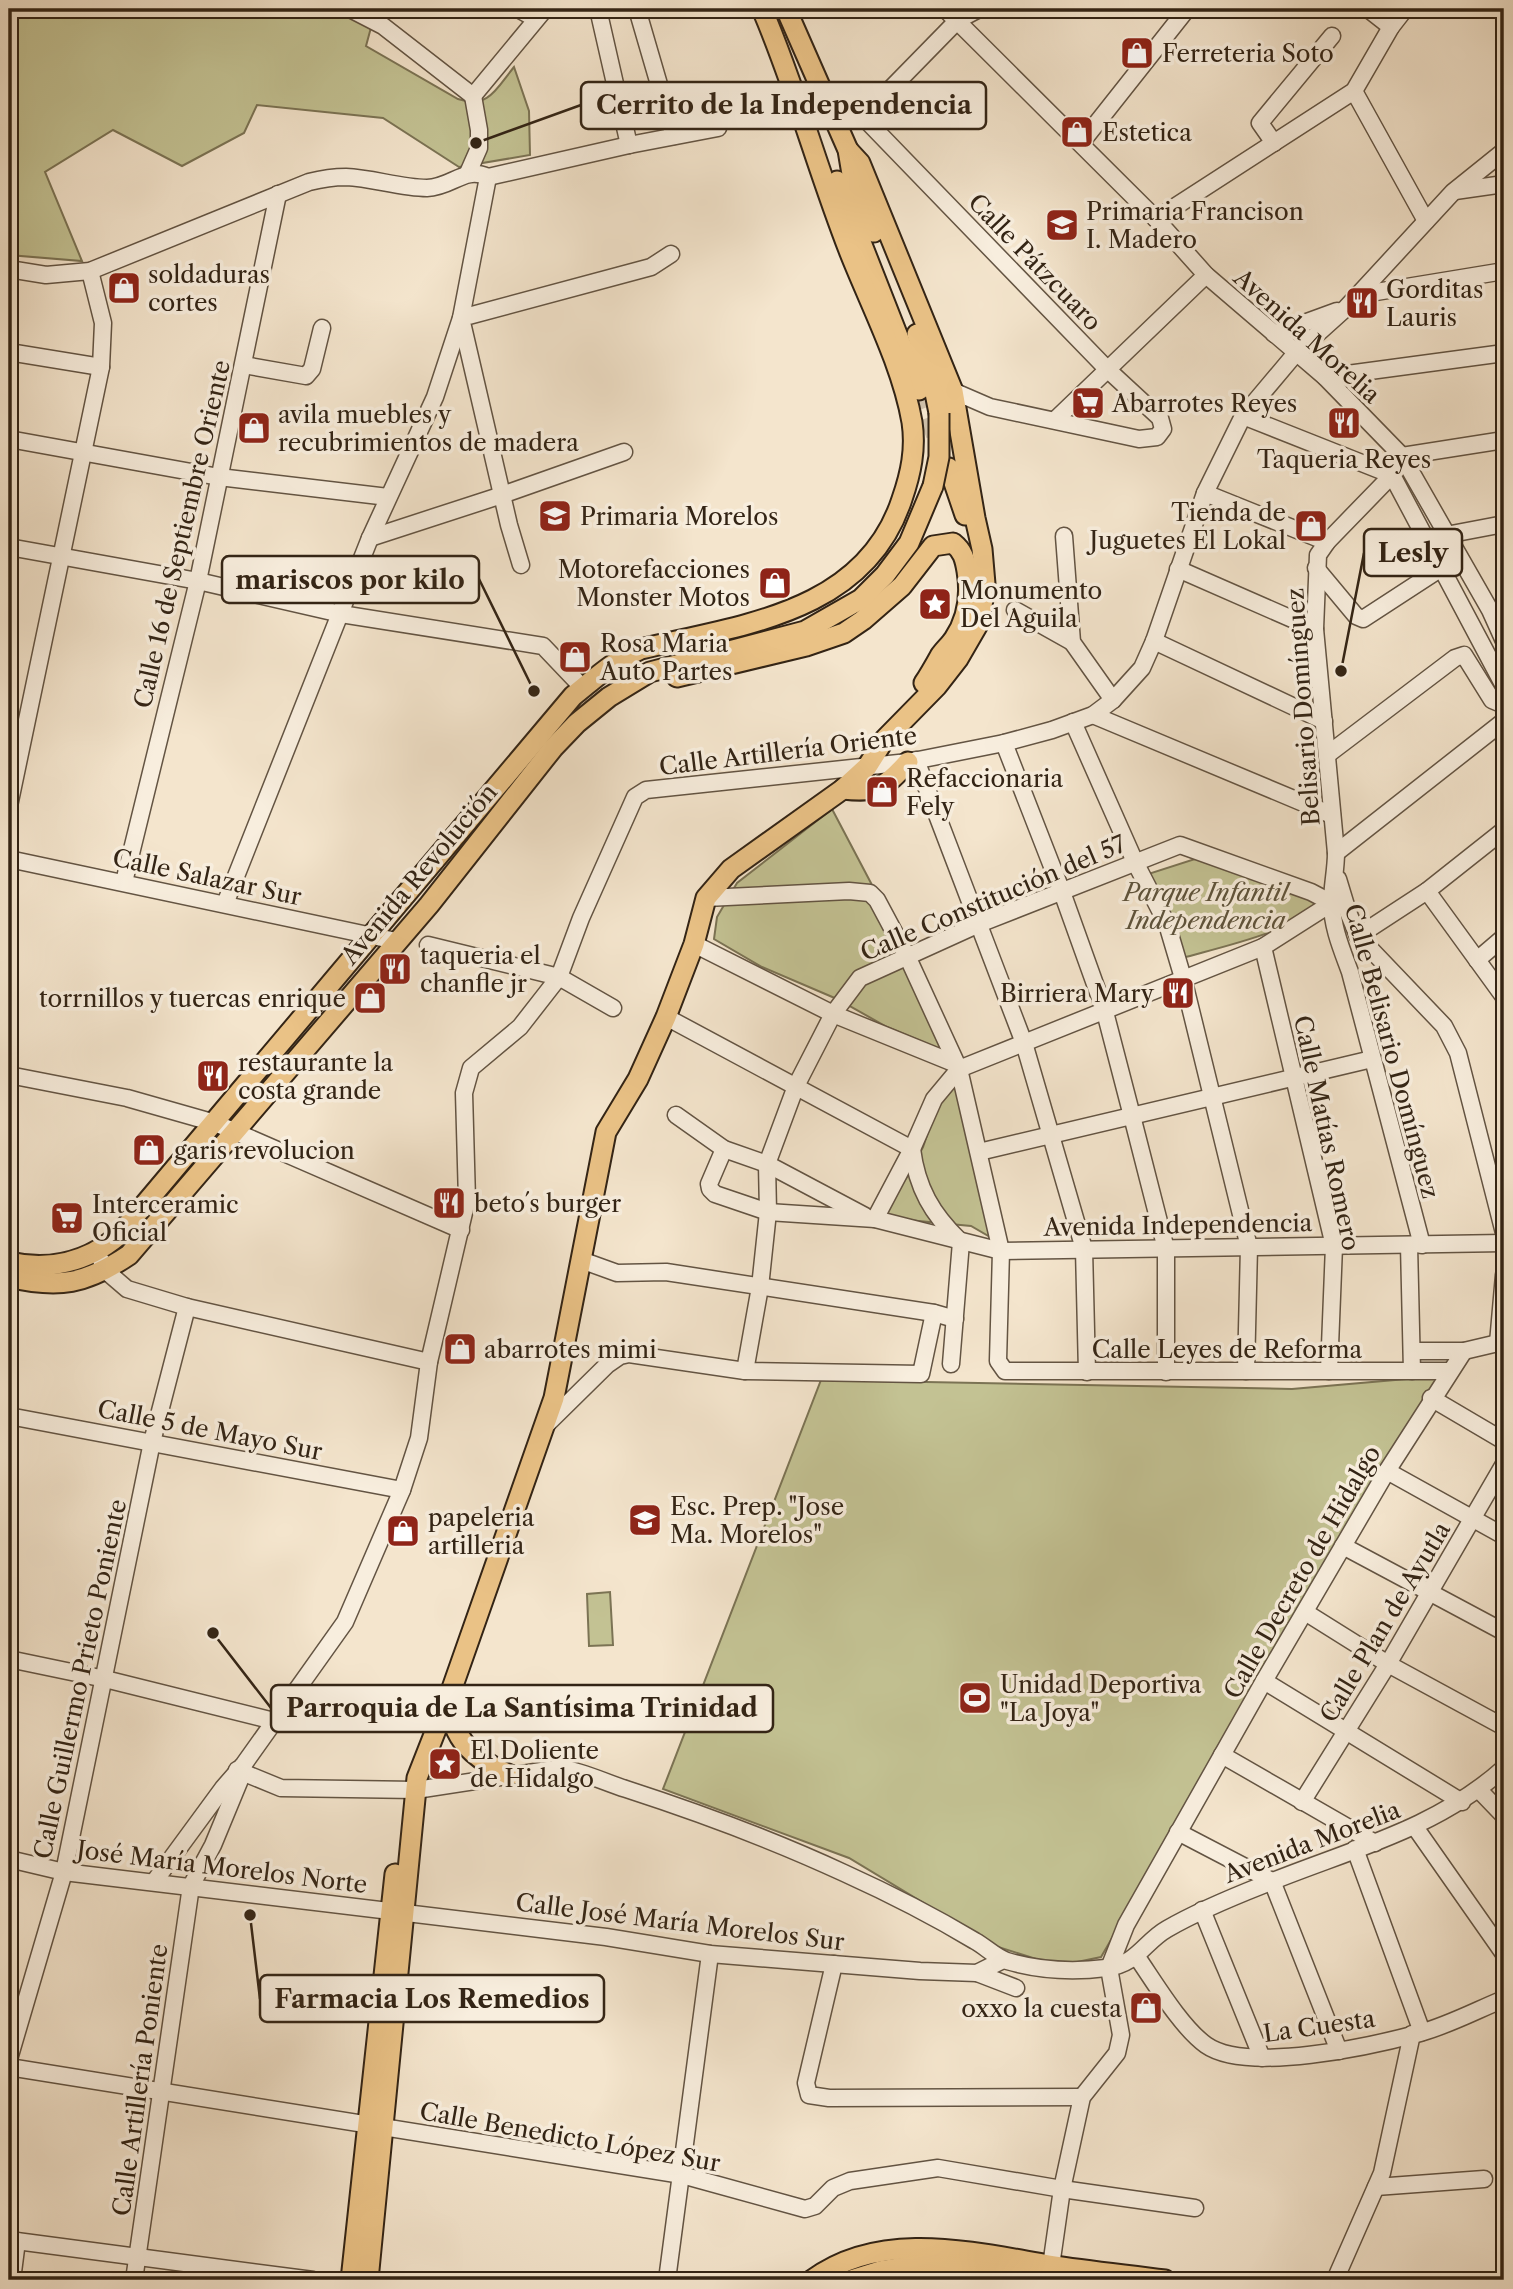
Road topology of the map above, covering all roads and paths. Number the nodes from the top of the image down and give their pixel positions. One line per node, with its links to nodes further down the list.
1 (350, 9): 18 (street)
2 (518, 9): 12 (street)
3 (598, 9): 23 (street)
4 (636, 9): 20 (street)
5 (762, 9): 16 (main road)
6 (786, 9): 24 (main road)
7 (945, 9): 13 (street, Avenida Morelia)
8 (979, 9): 13 (street)
9 (1187, 9): 21 (street)
10 (1367, 9): 14 (street)
11 (1405, 9): 14 (street)
12 (540, 14): 18 (street)
13 (958, 20): 21 (street, Avenida Morelia); 48 (street, Calle Pátzcuaro)
14 (1391, 27): 17 (street)
15 (1332, 36): 22 (street)
16 (783, 59): 50 (main road); 88 (main road, Avenida Revolución)
17 (1354, 91): 22 (street); 32 (street)
18 (473, 96): 26 (street)
19 (719, 128): 20 (street)
20 (674, 136): 23 (street)
21 (1081, 143): 31 (street, Avenida Morelia)
22 (1274, 143): 31 (street)
23 (629, 145): 27 (street)
24 (848, 150): 51 (main road); 86 (main road, Avenida Revolución, bridge)
25 (1504, 151): 29 (street, Calle Artillería Oriente)
26 (468, 173): 27 (street); 30 (street)
27 (488, 177): 40 (street)
28 (1504, 184): 29 (street)
29 (1453, 192): 32 (street, Calle Artillería Oriente)
30 (278, 194): 35 (street); 46 (street, Calle 16 de Septiembre Oriente)
31 (1156, 219): 37 (street, Avenida Morelia)
32 (1426, 221): 38 (street, Calle Artillería Oriente)
33 (671, 254): 40 (street)
34 (9, 270): 35 (street)
35 (90, 271): 47 (street)
36 (1504, 271): 38 (street)
37 (1206, 275): 42 (street, Avenida Morelia); 48 (street)
38 (1358, 295): 39 (street, Calle Artillería Oriente)
39 (1346, 308): 42 (street); 44 (street, Calle Artillería Oriente)
40 (461, 318): 63 (street); 64 (street)
41 (322, 328): 46 (street)
42 (1274, 334): 44 (street, Avenida Morelia)
43 (9, 352): 47 (street)
44 (1296, 353): 49 (street, Avenida Morelia); 52 (street, Calle Artillería Oriente)
45 (1504, 354): 49 (street)
46 (244, 365): 61 (street, Calle 16 de Septiembre Oriente)
47 (101, 367): 57 (street)
48 (1107, 369): 53 (street); 53 (street, Calle Pátzcuaro)
49 (1325, 377): 58 (street, Avenida Morelia)
50 (919, 390)
51 (953, 391): 53 (street); 95 (main road)
52 (1243, 416): 60 (street); 62 (street, Calle Artillería Oriente)
53 (1055, 420)
54 (9, 439): 57 (street)
55 (1504, 440): 58 (street)
56 (624, 452): 63 (street)
57 (82, 454): 61 (street); 71 (street)
58 (1402, 456): 60 (street, Belisario Domínguez); 66 (street, Avenida Morelia)
59 (948, 468): 85 (main road)
60 (1392, 475): 69 (street, Belisario Domínguez); 74 (street)
61 (219, 477): 64 (street); 77 (street, Calle 16 de Septiembre Oriente)
62 (1205, 493): 69 (street); 76 (street, Calle Artillería Oriente)
63 (502, 495): 68 (street); 73 (street)
64 (388, 497): 68 (street)
65 (1504, 524): 66 (street)
66 (1446, 535): 72 (street, Avenida Morelia)
67 (1064, 536): 84 (street)
68 (370, 538): 80 (street)
69 (1327, 542): 75 (street, Belisario Domínguez)
70 (9, 547): 71 (street)
71 (61, 557): 77 (street); 101 (street)
72 (1457, 557): 74 (street); 78 (street, Avenida Morelia)
73 (521, 565)
74 (1442, 567): 75 (street); 87 (street)
75 (1316, 568): 81 (street, Belisario Domínguez)
76 (1178, 569): 81 (street); 83 (street, Calle Artillería Oriente)
77 (198, 580): 80 (street); 109 (street, Calle 16 de Septiembre Oriente)
78 (1497, 609): 82 (street, Avenida Morelia)
79 (1015, 610): 84 (street)
80 (341, 614): 88 (street); 114 (street)
81 (1315, 629): 92 (street, Belisario Domínguez)
82 (1504, 640)
83 (1154, 641): 89 (street, Calle Artillería Oriente); 92 (street)
84 (1072, 642): 89 (street)
85 (937, 665): 86 (main road); 95 (main road)
86 (638, 681): 119 (main road, Avenida Revolución)
87 (1504, 686)
88 (583, 688): 116 (main road, Avenida Revolución)
89 (1112, 700): 91 (street, Calle Artillería Oriente)
90 (1504, 705): 97 (street)
91 (1093, 715): 94 (street, Calle Artillería Oriente); 102 (street)
92 (1324, 721): 97 (street, Belisario Domínguez)
93 (1504, 721): 105 (street)
94 (1073, 722): 96 (street, Calle Artillería Oriente); 107 (street)
95 (884, 740): 99 (main road)
96 (1004, 743): 98 (street, Calle Artillería Oriente); 111 (street)
97 (1327, 755): 102 (street, Belisario Domínguez)
98 (912, 761): 99 (street, Calle Artillería Oriente); 100 (main road); 115 (street)
99 (867, 767): 100 (main road); 125 (street, Calle Artillería Oriente)
100 (843, 789): 112 (main road)
101 (9, 806)
102 (1332, 815): 105 (street, Belisario Domínguez)
103 (1504, 830): 110 (street)
104 (1180, 845): 107 (street, Calle Constitución del 57); 113 (street, Calle Belisario Domínguez)
105 (1336, 853): 108 (street, Belisario Domínguez)
106 (9, 859): 109 (street, Calle Salazar Sur)
107 (1135, 862): 111 (street, Calle Constitución del 57); 126 (street)
108 (1336, 873): 113 (street, Belisario Domínguez); 117 (street)
109 (124, 882): 114 (street, Calle Salazar Sur)
110 (1427, 891): 117 (street); 124 (street)
111 (1062, 892): 115 (street, Calle Constitución del 57); 129 (street)
112 (706, 898): 120 (main road); 123 (street)
113 (1332, 903): 122 (street); 133 (street, Calle Belisario Domínguez)
114 (225, 904): 116 (street, Calle Salazar Sur)
115 (979, 924): 123 (street, Calle Constitución del 57); 132 (street)
116 (370, 935): 119 (street, Calle Salazar Sur); 141 (main road, Avenida Revolución)
117 (1358, 936): 151 (street)
118 (1504, 937): 124 (street)
119 (396, 941): 142 (main road, Avenida Revolución)
120 (694, 944): 130 (street); 131 (main road)
121 (428, 945): 125 (street)
122 (1262, 947): 126 (street); 136 (street, Calle Matías Romero)
123 (908, 958): 130 (street, Calle Constitución del 57); 134 (street)
124 (1477, 960): 127 (street)
125 (559, 977): 128 (street); 150 (street, Calle Artillería Oriente)
126 (1183, 978): 129 (street); 138 (street)
127 (1504, 997)
128 (613, 1008)
129 (1105, 1012): 132 (street); 140 (street)
130 (833, 1014): 134 (street); 137 (street, Calle Constitución del 57)
131 (666, 1017): 137 (street); 161 (main road)
132 (1024, 1043): 134 (street); 143 (street)
133 (1372, 1059): 136 (street); 154 (street, Calle Belisario Domínguez)
134 (958, 1067): 145 (street); 146 (street)
135 (9, 1075): 141 (street)
136 (1293, 1078): 138 (street); 155 (street, Calle Matías Romero)
137 (796, 1086): 145 (street); 147 (street, Calle Constitución del 57)
138 (1211, 1097): 140 (street); 156 (street)
139 (677, 1115): 144 (street)
140 (1132, 1116): 143 (street); 158 (street)
141 (215, 1124): 142 (street); 159 (main road, Avenida Revolución)
142 (234, 1132): 150 (street); 163 (main road, Avenida Revolución)
143 (1051, 1135): 146 (street); 157 (street)
144 (724, 1149): 147 (street); 148 (street)
145 (912, 1149): 149 (street); 152 (street)
146 (979, 1152): 160 (street)
147 (768, 1164): 148 (street, Calle Constitución del 57); 149 (street)
148 (768, 1212): 149 (street); 166 (street, Calle Constitución del 57)
149 (872, 1218): 152 (street, Avenida Independencia)
150 (461, 1230): 173 (street, Calle Artillería Oriente)
151 (1504, 1233)
152 (961, 1242): 160 (street, Avenida Independencia); 169 (street)
153 (1504, 1243): 154 (street, Avenida Independencia)
154 (1416, 1245): 155 (street, Avenida Independencia); 171 (street, Calle Belisario Domínguez)
155 (1334, 1246): 156 (street, Avenida Independencia); 177 (street, Calle Matías Romero)
156 (1249, 1247): 158 (street, Avenida Independencia); 176 (street)
157 (1084, 1249): 158 (street, Avenida Independencia); 160 (street, Avenida Independencia); 180 (street)
158 (1166, 1249): 181 (street)
159 (97, 1251): 162 (main road, Avenida Revolución); 163 (street)
160 (1001, 1251): 180 (street, Calle Leyes de Reforma)
161 (581, 1260): 166 (street); 184 (main road)
162 (9, 1262)
163 (106, 1271): 165 (main road, Avenida Revolución); 167 (street)
164 (1504, 1275): 170 (street)
165 (9, 1277)
166 (760, 1287): 168 (street); 175 (street, Calle Constitución del 57)
167 (187, 1307): 173 (street); 186 (street, Calle Guillermo Prieto Poniente)
168 (934, 1313): 169 (street); 175 (street)
169 (955, 1319): 174 (street)
170 (1501, 1345): 172 (street)
171 (1412, 1351): 172 (street); 178 (street, Calle Belisario Domínguez)
172 (1464, 1351): 179 (street, Calle Decreto de Hidalgo)
173 (429, 1362): 189 (street, Calle Artillería Oriente)
174 (951, 1364)
175 (745, 1371): 184 (street)
176 (1246, 1371): 177 (street, Calle Leyes de Reforma); 181 (street, Calle Leyes de Reforma)
177 (1329, 1371): 178 (street, Calle Leyes de Reforma)
178 (1412, 1371): 179 (street, Calle Leyes de Reforma)
179 (1449, 1371): 182 (street, Calle Decreto de Hidalgo)
180 (1087, 1372): 181 (street, Calle Leyes de Reforma)
181 (1166, 1372)
182 (1431, 1398): 185 (street); 188 (street, Calle Decreto de Hidalgo)
183 (9, 1416): 186 (street, Calle 5 de Mayo Sur)
184 (544, 1428): 200 (main road)
185 (1504, 1441)
186 (152, 1442): 189 (street, Calle 5 de Mayo Sur); 198 (street, Calle Guillermo Prieto Poniente)
187 (1504, 1464): 190 (street, Calle Plan de Ayutla)
188 (1387, 1471): 190 (street); 192 (street, Calle Decreto de Hidalgo)
189 (402, 1490): 201 (street, Calle Artillería Oriente)
190 (1473, 1520): 191 (street); 193 (street, Calle Plan de Ayutla)
191 (1504, 1536)
192 (1343, 1546): 193 (street); 194 (street, Calle Decreto de Hidalgo)
193 (1431, 1591): 195 (street); 197 (street, Calle Plan de Ayutla)
194 (1304, 1612): 197 (street); 199 (street, Calle Decreto de Hidalgo)
195 (1504, 1632)
196 (9, 1658): 198 (street)
197 (1388, 1664): 202 (street); 203 (street, Calle Plan de Ayutla)
198 (105, 1679): 201 (street); 218 (street, Calle Guillermo Prieto Poniente)
199 (1264, 1681): 203 (street); 204 (street, Calle Decreto de Hidalgo)
200 (450, 1693): 207 (main road); 208 (main road)
201 (274, 1721): 206 (street, Calle Artillería Oriente)
202 (1504, 1727)
203 (1346, 1732): 210 (street, Calle Plan de Ayutla); 211 (street)
204 (1222, 1755): 210 (street); 214 (street, Calle Decreto de Hidalgo)
205 (1504, 1768): 209 (street, Avenida Morelia)
206 (242, 1769): 208 (street); 220 (street); 221 (street, Calle Artillería Oriente)
207 (510, 1775): 208 (street); 227 (street)
208 (413, 1786): 222 (main road)
209 (1479, 1790): 211 (street, Avenida Morelia); 212 (street)
210 (1302, 1802): 215 (street)
211 (1462, 1802): 213 (street, Avenida Morelia)
212 (1504, 1816)
213 (1415, 1826): 215 (street, Avenida Morelia); 225 (street)
214 (1178, 1832): 219 (street); 229 (street, Calle Decreto de Hidalgo)
215 (1374, 1843): 216 (street, Avenida Morelia)
216 (1355, 1849): 219 (street, Avenida Morelia); 233 (street)
217 (9, 1859): 218 (street, José María Morelos Norte)
218 (64, 1872): 220 (street, José María Morelos Norte); 236 (street, Calle Guillermo Prieto Poniente)
219 (1272, 1881): 223 (street, Avenida Morelia); 234 (street)
220 (154, 1882): 221 (street, José María Morelos Norte)
221 (191, 1886): 222 (street, José María Morelos Norte); 238 (street, Calle Artillería Poniente)
222 (397, 1910): 224 (street, Calle José María Morelos Sur); 240 (main road)
223 (1202, 1910): 226 (street, Avenida Morelia); 235 (street)
224 (710, 1954): 228 (street, Calle José María Morelos Sur); 241 (street)
225 (1504, 1954)
226 (1137, 1957): 229 (street); 235 (street, La Cuesta)
227 (1003, 1959): 229 (street); 230 (street)
228 (834, 1964): 230 (street, Calle José María Morelos Sur); 239 (street)
229 (1109, 1968): 239 (street)
230 (977, 1973): 231 (street)
231 (1016, 1988)
232 (1504, 1999): 233 (street, La Cuesta)
233 (1417, 2033): 234 (street, La Cuesta); 243 (street)
234 (1339, 2051): 235 (street, La Cuesta)
235 (1262, 2058)
236 (9, 2059)
237 (9, 2067): 238 (street, Calle Benedicto López Sur)
238 (162, 2091): 240 (street, Calle Benedicto López Sur); 247 (street, Calle Artillería Poniente)
239 (1082, 2097): 244 (street)
240 (376, 2125): 241 (street, Calle Benedicto López Sur); 254 (main road); 255 (main road)
241 (682, 2175): 244 (street, Calle Benedicto López Sur); 256 (street)
242 (1484, 2179): 243 (street)
243 (1376, 2187): 261 (street)
244 (1062, 2189): 245 (street, Calle Benedicto López Sur); 248 (street)
245 (1195, 2208)
246 (13, 2240): 247 (street); 251 (street)
247 (136, 2256): 250 (street); 252 (street, Calle Artillería Poniente)
248 (1051, 2273): 257 (main road); 260 (main road)
249 (951, 2274): 258 (main road); 259 (main road)
250 (271, 2277): 253 (street)
251 (12, 2280)
252 (134, 2280)
253 (313, 2280)
254 (351, 2280)
255 (368, 2280)
256 (667, 2280)
257 (812, 2280)
258 (851, 2280)
259 (1033, 2280)
260 (1166, 2280)
261 (1335, 2280)

